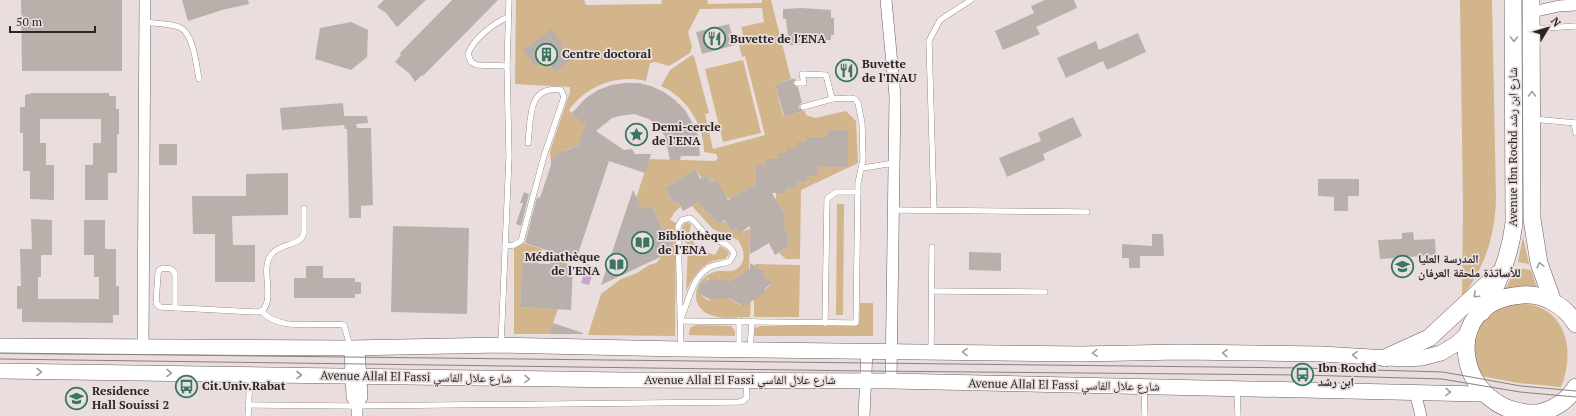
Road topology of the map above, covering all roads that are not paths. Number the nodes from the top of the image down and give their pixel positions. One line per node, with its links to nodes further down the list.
1 (145, 0): 9 (street)
2 (508, 0): 8 (lane)
3 (886, 0): 21 (street)
4 (971, 0): 26 (lane)
5 (1513, 0): 30 (main road, Avenue Ibn Rochd شارع ابن رشد, one-way to 30)
6 (1576, 5): 7 (street)
7 (1532, 6): 11 (main road, Avenue Ibn Rochd شارع ابن رشد)
8 (508, 17): 12 (lane); 12 (lane)
9 (145, 22): 13 (lane); 45 (street)
10 (1576, 26): 11 (lane)
11 (1532, 29): 17 (main road, Avenue Ibn Rochd شارع ابن رشد, one-way to 11)
12 (507, 66): 28 (lane)
13 (199, 79)
14 (797, 83): 15 (lane)
15 (832, 100): 16 (lane); 22 (lane)
16 (804, 107)
17 (1532, 119): 18 (lane); 33 (main road, Avenue Ibn Rochd شارع ابن رشد, one-way to 17)
18 (1575, 123): 19 (lane)
19 (1576, 133)
20 (528, 143): 28 (lane)
21 (894, 163): 22 (lane); 25 (street)
22 (863, 168): 23 (lane)
23 (858, 192): 40 (lane); 40 (lane)
24 (304, 208): 35 (lane)
25 (894, 210): 26 (lane); 50 (street)
26 (934, 211): 27 (lane)
27 (1087, 212)
28 (505, 246): 43 (lane)
29 (932, 247): 31 (lane)
30 (1504, 268): 36 (main road, Avenue Ibn Rochd شارع ابن رشد); 52 (main road, one-way to 52)
31 (932, 291): 32 (lane); 51 (lane)
32 (1045, 292)
33 (1553, 302): 36 (main road); 41 (main road)
34 (175, 308): 34 (lane); 35 (lane)
35 (261, 311): 46 (lane)
36 (1482, 312): 42 (main road, Avenue Ibn Rochd شارع ابن رشد)
37 (681, 319): 37 (lane); 38 (lane); 47 (lane)
38 (739, 321): 39 (lane); 48 (lane)
39 (752, 321): 40 (lane); 48 (lane)
40 (825, 322)
41 (1576, 324)
42 (1470, 331): 52 (street); 63 (main road, Avenue Ibn Rochd شارع ابن رشد)
43 (501, 345): 46 (street); 47 (street)
44 (0, 346): 45 (street)
45 (143, 347): 46 (street)
46 (355, 348): 55 (street)
47 (680, 349): 48 (street)
48 (744, 350): 49 (street)
49 (867, 350): 50 (street); 57 (street)
50 (893, 351): 51 (street); 58 (street)
51 (931, 352): 52 (street, one-way to 51)
52 (1385, 358)
53 (0, 371): 54 (street, Avenue Allal El Fassi شارع علال الفاسي, one-way to 54)
54 (251, 375): 55 (street, Avenue Allal El Fassi شارع علال الفاسي, one-way to 55); 64 (lane)
55 (356, 375): 56 (street, Avenue Allal El Fassi شارع علال الفاسي, one-way to 56); 65 (street)
56 (746, 380): 57 (street, Avenue Allal El Fassi شارع علال الفاسي); 65 (lane)
57 (865, 381): 58 (street, Avenue Allal El Fassi شارع علال الفاسي); 69 (street)
58 (891, 381): 59 (street, Avenue Allal El Fassi شارع علال الفاسي)
59 (1144, 387): 61 (street, Avenue Allal El Fassi شارع علال الفاسي); 70 (lane)
60 (1576, 387): 67 (main road)
61 (1237, 388): 62 (street, Avenue Allal El Fassi شارع علال الفاسي); 71 (lane)
62 (1415, 392): 63 (street, Avenue Allal El Fassi شارع علال الفاسي, one-way to 63); 72 (street)
63 (1480, 394): 66 (main road)
64 (248, 405): 65 (lane); 68 (lane)
65 (357, 411)
66 (1499, 412): 67 (main road)
67 (1542, 414)
68 (248, 416)
69 (864, 416)
70 (1144, 416)
71 (1238, 416)
72 (1421, 416)

